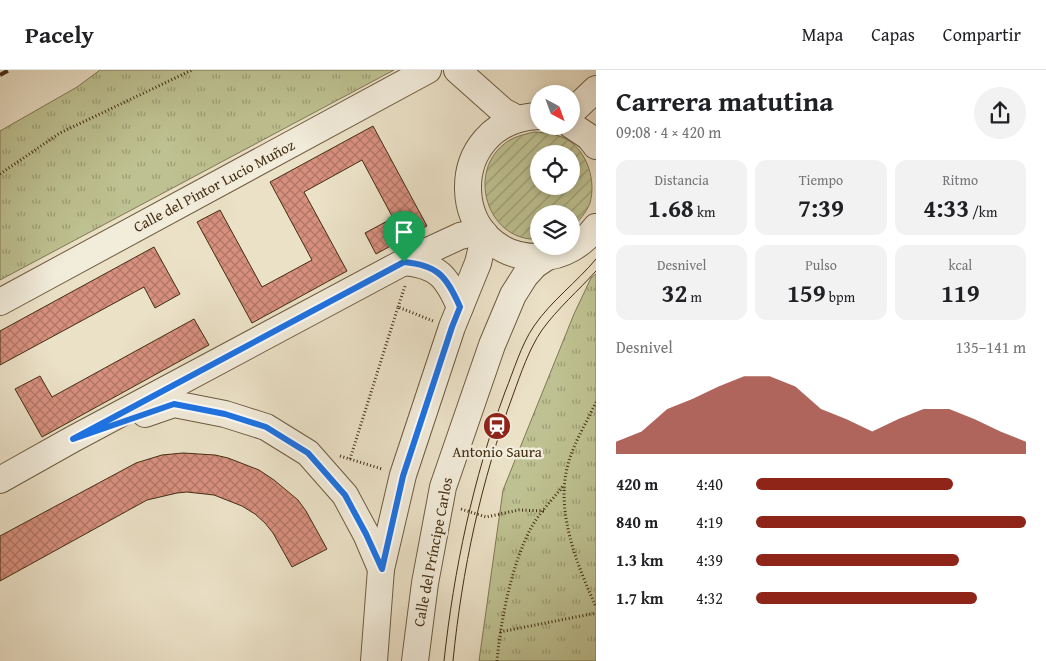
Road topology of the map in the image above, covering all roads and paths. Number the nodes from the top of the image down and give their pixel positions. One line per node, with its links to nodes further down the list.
1 (192, 70): 9 (path)
2 (428, 70): 14 (street, Calle del Pintor Lucio Muñoz)
3 (457, 70): 6 (street)
4 (596, 90): 5 (street)
5 (580, 104)
6 (528, 118): 11 (street)
7 (580, 131): 8 (street)
8 (596, 146)
9 (0, 174)
10 (596, 227): 12 (street)
11 (483, 232): 12 (street); 13 (street); 15 (street)
12 (547, 257): 26 (street, Calle del Príncipe Carlos)
13 (404, 262): 15 (street); 17 (street)
14 (0, 302)
15 (456, 318): 18 (path); 21 (street)
16 (596, 402): 20 (path)
17 (73, 439): 19 (street); 21 (street)
18 (350, 459)
19 (0, 480)
20 (564, 484): 22 (path); 24 (path)
21 (382, 569): 25 (street)
22 (596, 608)
23 (596, 613): 24 (path)
24 (500, 632): 27 (path)
25 (374, 661)
26 (414, 661)
27 (497, 661)

